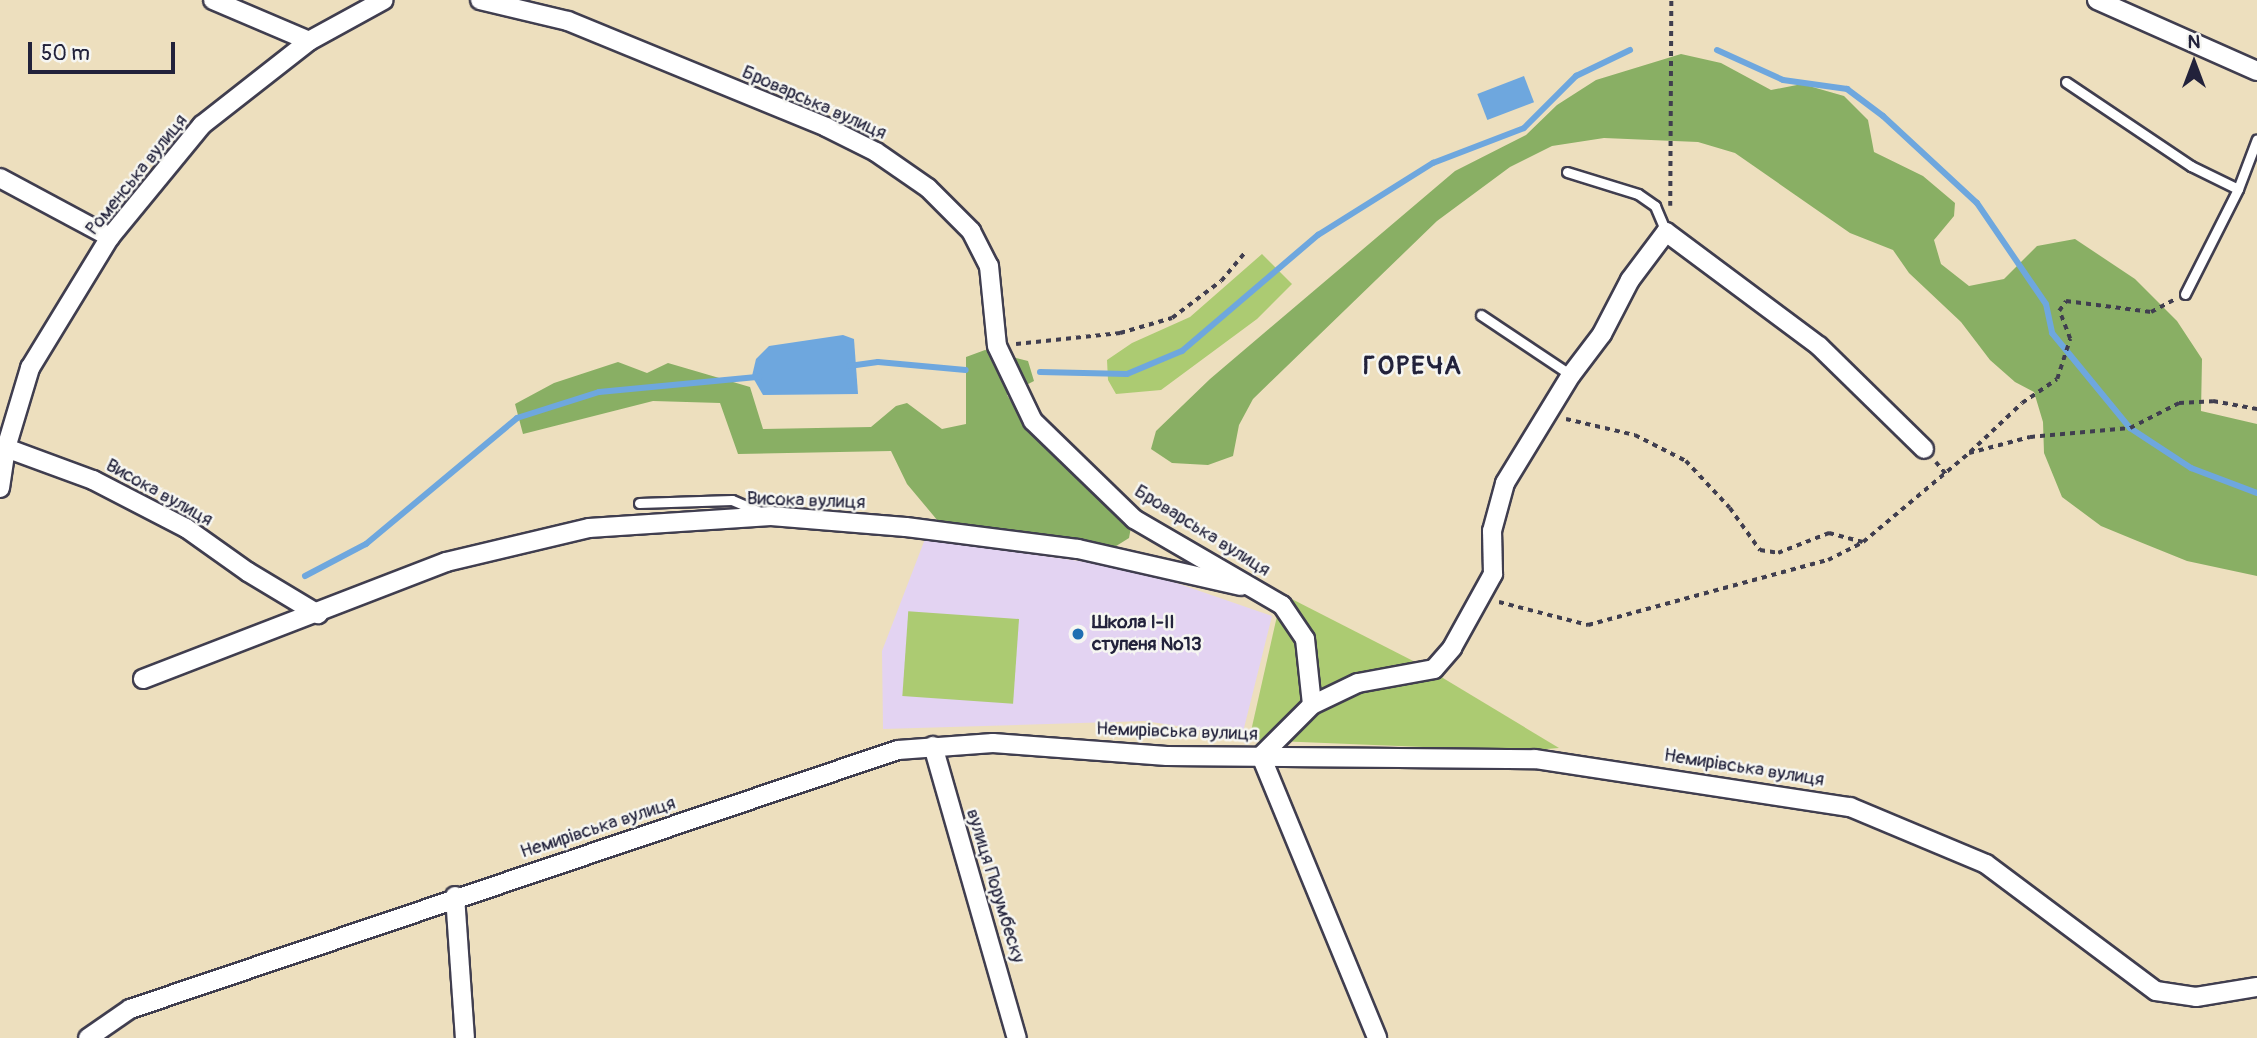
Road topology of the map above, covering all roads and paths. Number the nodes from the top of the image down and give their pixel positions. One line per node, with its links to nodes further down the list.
1 (213, 0): 6 (street)
2 (384, 0): 6 (street, Роменська вулиця)
3 (480, 0): 18 (street, Броварська вулиця)
4 (1671, 0): 13 (path)
5 (2097, 0): 7 (street)
6 (309, 41): 14 (street, Роменська вулиця)
7 (2257, 71)
8 (2066, 82): 12 (lane)
9 (2257, 139): 12 (lane)
10 (1567, 172): 13 (lane)
11 (0, 178): 14 (street)
12 (2238, 189): 16 (lane)
13 (1666, 232): 19 (street); 23 (street)
14 (110, 237): 22 (street, Роменська вулиця)
15 (1246, 251): 18 (path)
16 (2185, 294): 24 (path)
17 (1481, 315): 19 (lane)
18 (997, 346): 29 (street, Броварська вулиця)
19 (1571, 374): 21 (street)
20 (2257, 409): 24 (path)
21 (1547, 415): 28 (path); 30 (street)
22 (6, 448): 25 (street, Роменська вулиця); 31 (street, Висока вулиця)
23 (1924, 449)
24 (1969, 453): 28 (path)
25 (0, 488)
26 (639, 503): 27 (lane)
27 (771, 516): 29 (street, Висока вулиця); 31 (street, Висока вулиця)
28 (1863, 542): 30 (path)
29 (1258, 590): 33 (street, Броварська вулиця)
30 (1483, 598): 33 (street)
31 (318, 614): 32 (street, Висока вулиця)
32 (143, 679)
33 (1312, 705): 35 (street)
34 (933, 746): 35 (street, Немирівська вулиця); 36 (street, Немирівська вулиця); 40 (street, вулиця Порумбеску)
35 (1261, 756): 37 (street, Немирівська вулиця); 41 (street)
36 (455, 896): 38 (street, Немирівська вулиця); 39 (street)
37 (2257, 987)
38 (88, 1038)
39 (465, 1038)
40 (1017, 1038)
41 (1377, 1038)

